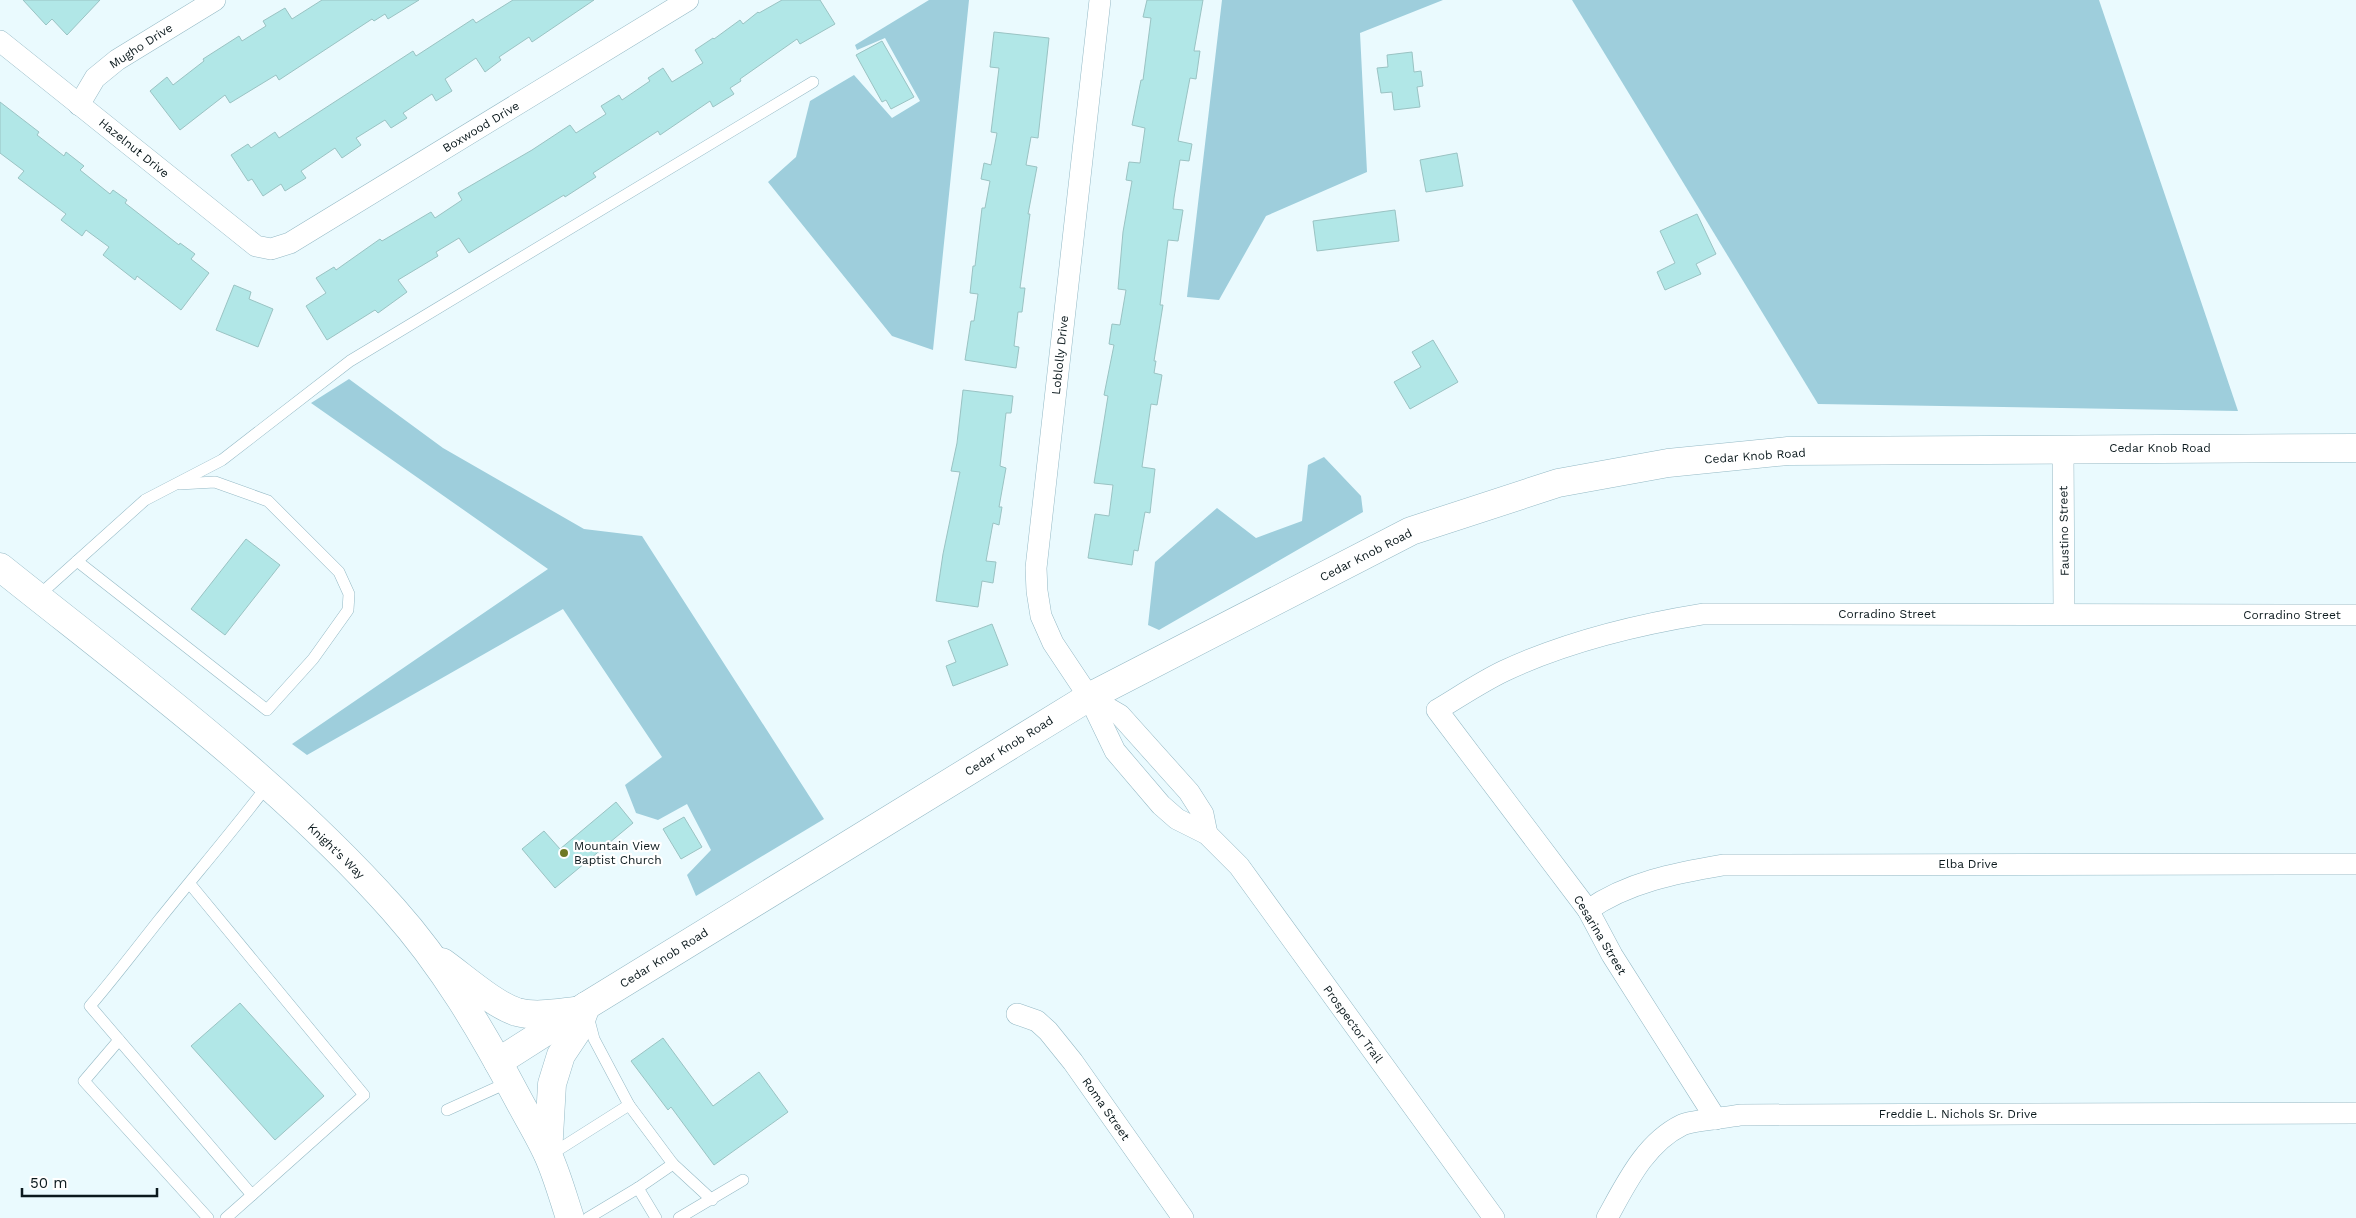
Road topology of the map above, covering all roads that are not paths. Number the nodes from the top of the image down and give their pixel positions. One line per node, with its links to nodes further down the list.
1 (215, 0): 6 (street, Mugho Drive)
2 (688, 0): 7 (street, Boxwood Drive)
3 (1100, 0): 16 (street, Loblolly Drive)
4 (0, 42): 6 (street, Hazelnut Drive)
5 (813, 82): 10 (lane)
6 (79, 105): 7 (street, Hazelnut Drive)
7 (271, 249)
8 (2062, 448): 9 (street, Cedar Knob Road); 14 (street, Faustino Street); 16 (street, Cedar Knob Road)
9 (2356, 448)
10 (175, 484): 11 (lane); 11 (lane)
11 (77, 561): 13 (lane)
12 (0, 568): 13 (street, Knight's Way)
13 (37, 597): 18 (street, Knight's Way)
14 (2064, 614): 15 (street, Corradino Street); 17 (street, Corradino Street)
15 (2356, 615)
16 (1089, 697): 19 (street, Prospector Trail); 19 (street, Prospector Trail); 24 (street, Cedar Knob Road)
17 (1437, 710): 22 (street, Cesarina Street)
18 (267, 786): 21 (lane); 23 (street, Knight's Way)
19 (1207, 834): 45 (street, Prospector Trail)
20 (2356, 864): 22 (street, Elba Drive)
21 (190, 884): 26 (lane); 36 (lane)
22 (1588, 910): 31 (street, Cesarina Street)
23 (427, 950): 24 (street); 27 (street, Knight's Way)
24 (581, 1008): 27 (street, Cedar Knob Road); 28 (lane); 32 (street)
25 (1017, 1014): 44 (street, Roma Street)
26 (119, 1040): 36 (lane); 38 (lane)
27 (504, 1072): 29 (lane); 32 (street, Knight's Way)
28 (629, 1105): 32 (lane); 33 (lane)
29 (446, 1110)
30 (2356, 1113): 31 (street, Freddie L. Nichols Sr. Drive)
31 (1716, 1119): 46 (street, Freddie L. Nichols Sr. Drive)
32 (548, 1156): 40 (street, Knight's Way)
33 (672, 1164): 35 (lane); 37 (lane)
34 (743, 1180): 37 (lane)
35 (638, 1188): 41 (lane); 42 (lane)
36 (252, 1195): 39 (lane)
37 (712, 1200): 43 (lane)
38 (208, 1218)
39 (226, 1218)
40 (570, 1218)
41 (588, 1218)
42 (656, 1218)
43 (679, 1218)
44 (1183, 1218)
45 (1494, 1218)
46 (1607, 1218)

